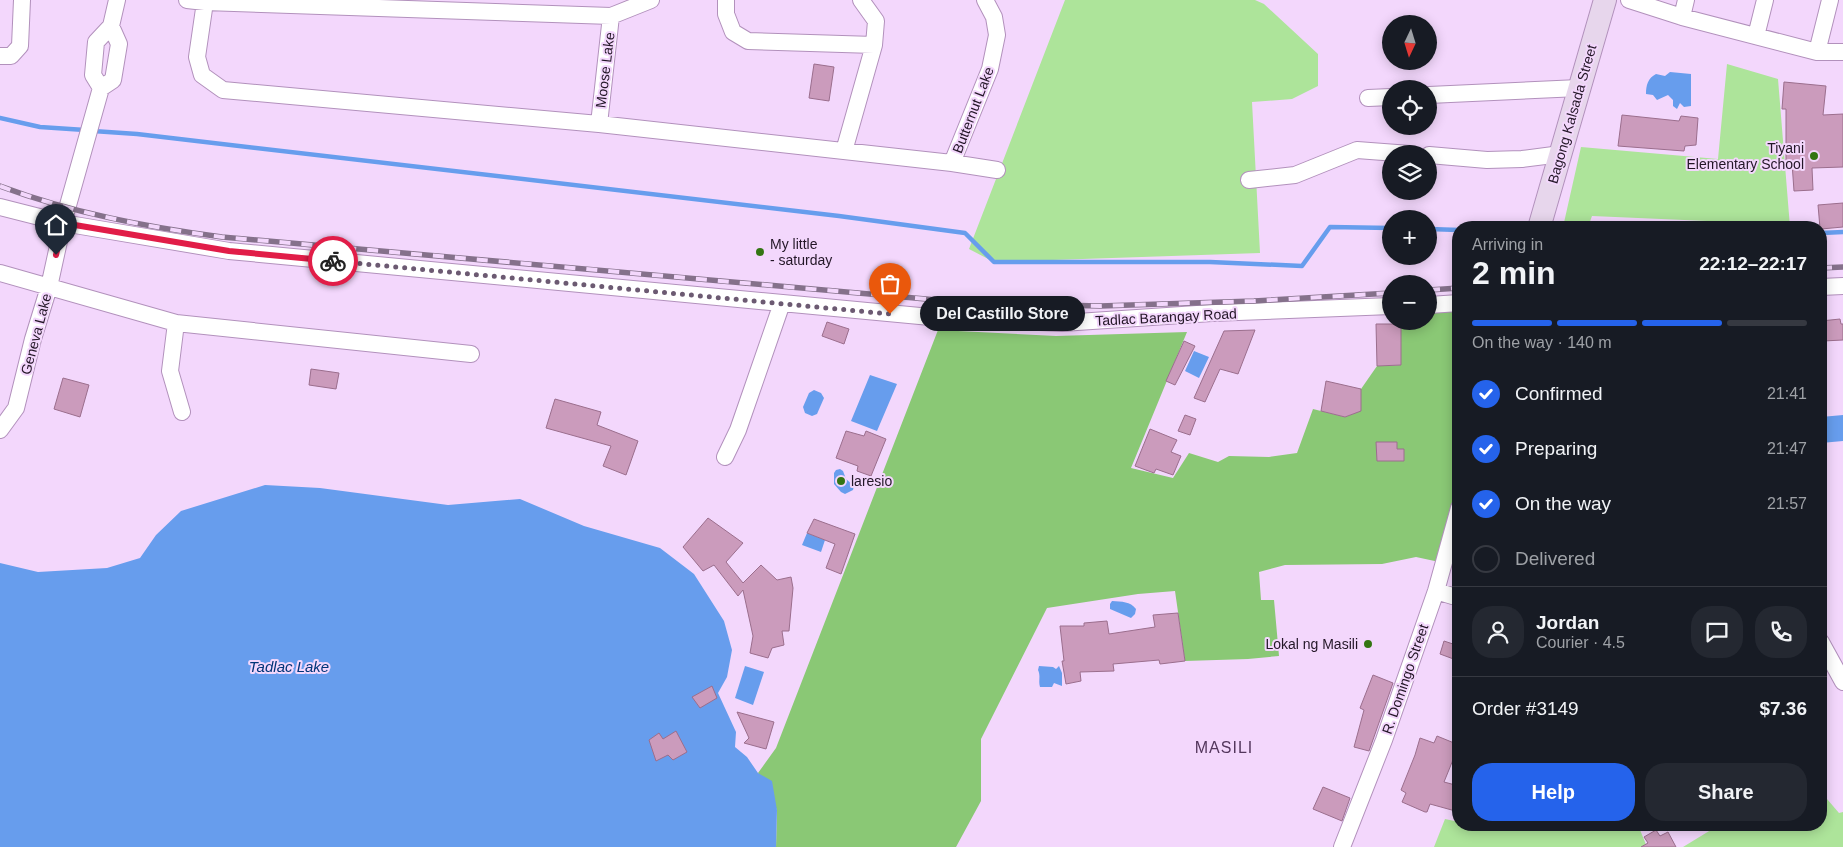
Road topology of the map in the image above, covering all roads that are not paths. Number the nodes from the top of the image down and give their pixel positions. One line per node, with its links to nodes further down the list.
1 (22, 0): 20 (street)
2 (117, 0): 35 (street, Geneva Lake)
3 (187, 0): 13 (street)
4 (651, 0): 14 (street)
5 (726, 0): 17 (street)
6 (861, 0): 17 (street)
7 (985, 0): 30 (street, Butternut Lake)
8 (1605, 0): 21 (street, Bagong Kalsada Street)
9 (1630, 0): 15 (street)
10 (1686, 0): 15 (street)
11 (1765, 0): 16 (street)
12 (1830, 0): 18 (street)
13 (205, 2): 14 (street); 25 (street)
14 (611, 16): 25 (street, Moose Lake)
15 (1682, 16): 16 (street)
16 (1756, 36): 18 (street)
17 (874, 45): 26 (street)
18 (1817, 52): 19 (street)
19 (1843, 52)
20 (0, 56)
21 (1579, 88): 22 (street); 28 (street, Bagong Kalsada Street)
22 (1437, 95)
23 (1382, 97): 24 (street)
24 (1368, 98)
25 (599, 124): 26 (street)
26 (844, 151): 30 (street)
27 (1382, 152): 32 (street)
28 (1561, 154): 29 (street); 34 (street, Bagong Kalsada Street)
29 (1437, 156)
30 (952, 163): 31 (street)
31 (997, 170)
32 (1249, 180)
33 (0, 207): 35 (street, Tadlac Barangay Road)
34 (1541, 221)
35 (63, 223): 39 (street, Geneva Lake); 40 (street, Tadlac Barangay Road)
36 (0, 273): 39 (street)
37 (1843, 286): 38 (street)
38 (1827, 287)
39 (48, 288): 44 (street); 47 (street, Geneva Lake)
40 (782, 303): 43 (street, Tadlac Barangay Road); 48 (street)
41 (1452, 303): 42 (street)
42 (1437, 304)
43 (1382, 306)
44 (176, 323): 45 (street); 46 (street)
45 (471, 354)
46 (182, 412)
47 (0, 430)
48 (726, 457)
49 (1452, 533): 50 (street, R. Domingo Street)
50 (1436, 591): 51 (street); 54 (street, R. Domingo Street)
51 (1452, 596)
52 (1827, 653): 53 (street)
53 (1843, 682)
54 (1342, 847)

